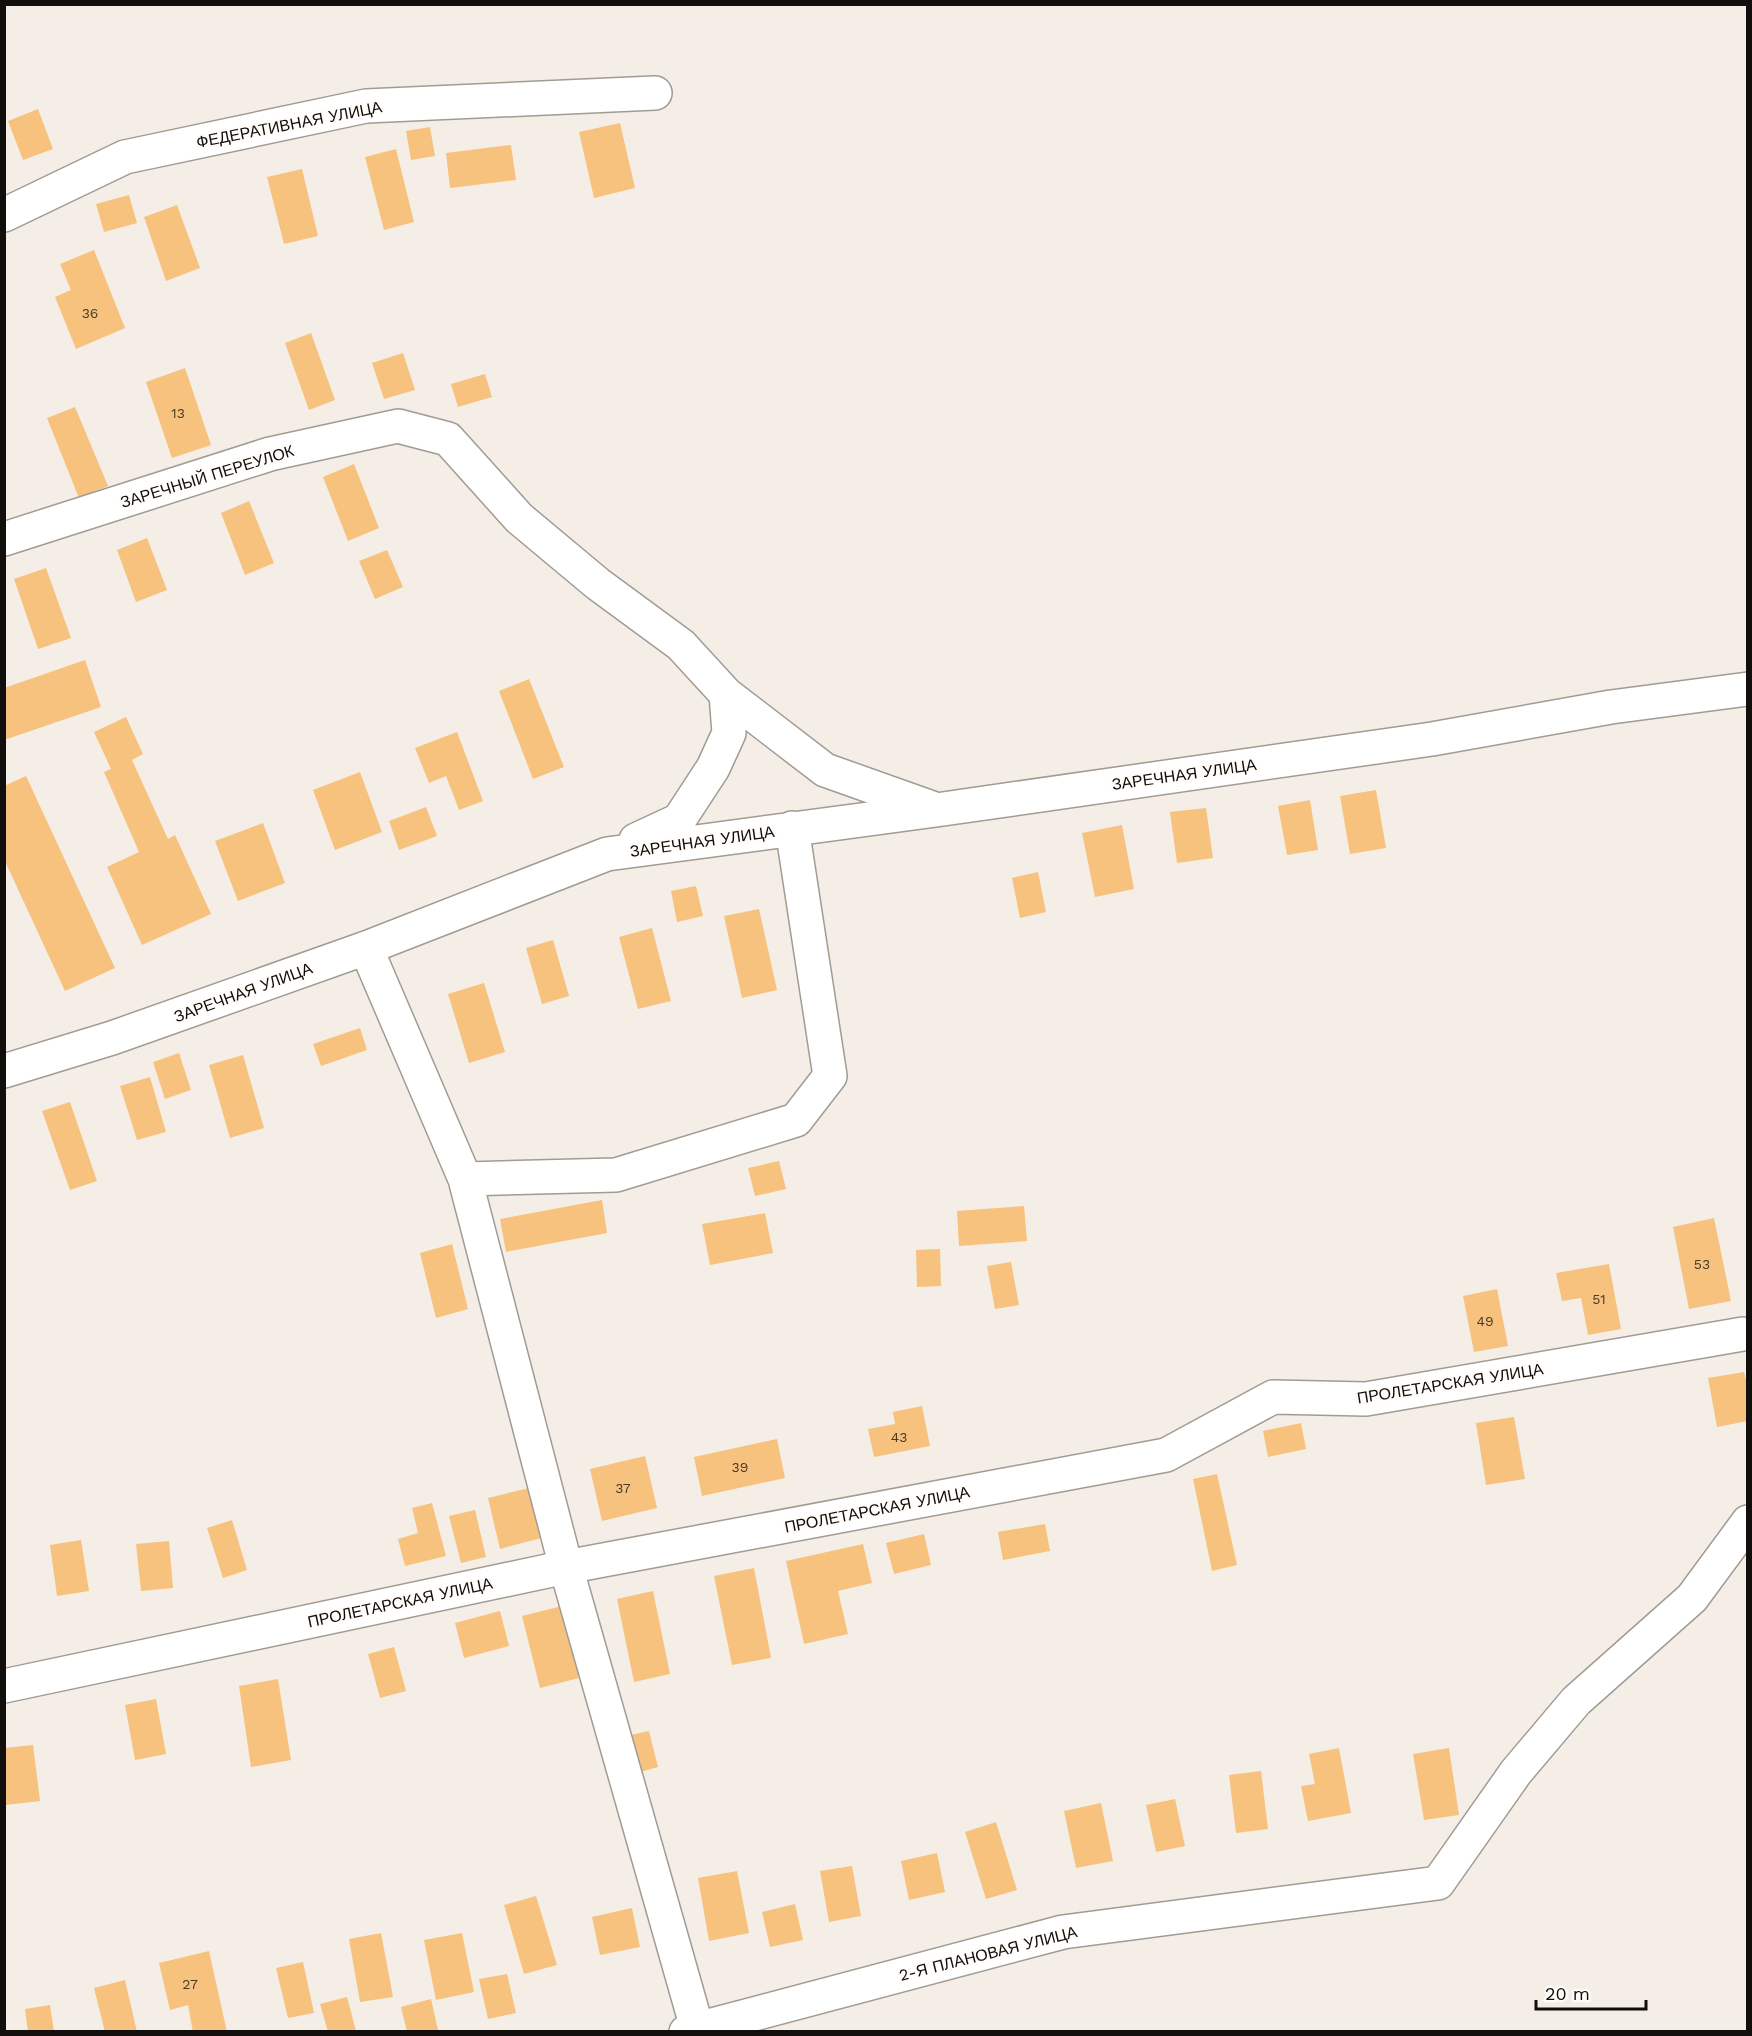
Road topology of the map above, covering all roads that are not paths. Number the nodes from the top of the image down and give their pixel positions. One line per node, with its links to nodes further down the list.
1 (655, 93): 2 (street, ФЕДЕРАТИВНАЯ УЛИЦА)
2 (6, 209)
3 (4, 539): 5 (street, ЗАРЕЧНЫЙ ПЕРЕУЛОК)
4 (1748, 689): 6 (street, ЗАРЕЧНАЯ УЛИЦА)
5 (726, 694): 6 (street); 8 (street)
6 (936, 810): 7 (street, ЗАРЕЧНАЯ УЛИЦА)
7 (792, 828): 8 (street, ЗАРЕЧНАЯ УЛИЦА); 11 (street)
8 (607, 854): 9 (street, ЗАРЕЧНАЯ УЛИЦА)
9 (366, 948): 10 (street, ЗАРЕЧНАЯ УЛИЦА); 11 (street)
10 (4, 1071)
11 (465, 1179): 14 (street)
12 (1746, 1334): 14 (street, ПРОЛЕТАРСКАЯ УЛИЦА)
13 (1748, 1522): 16 (street, 2-Я ПЛАНОВАЯ УЛИЦА)
14 (566, 1567): 15 (street, ПРОЛЕТАРСКАЯ УЛИЦА); 16 (street)
15 (4, 1686)
16 (691, 2030)

